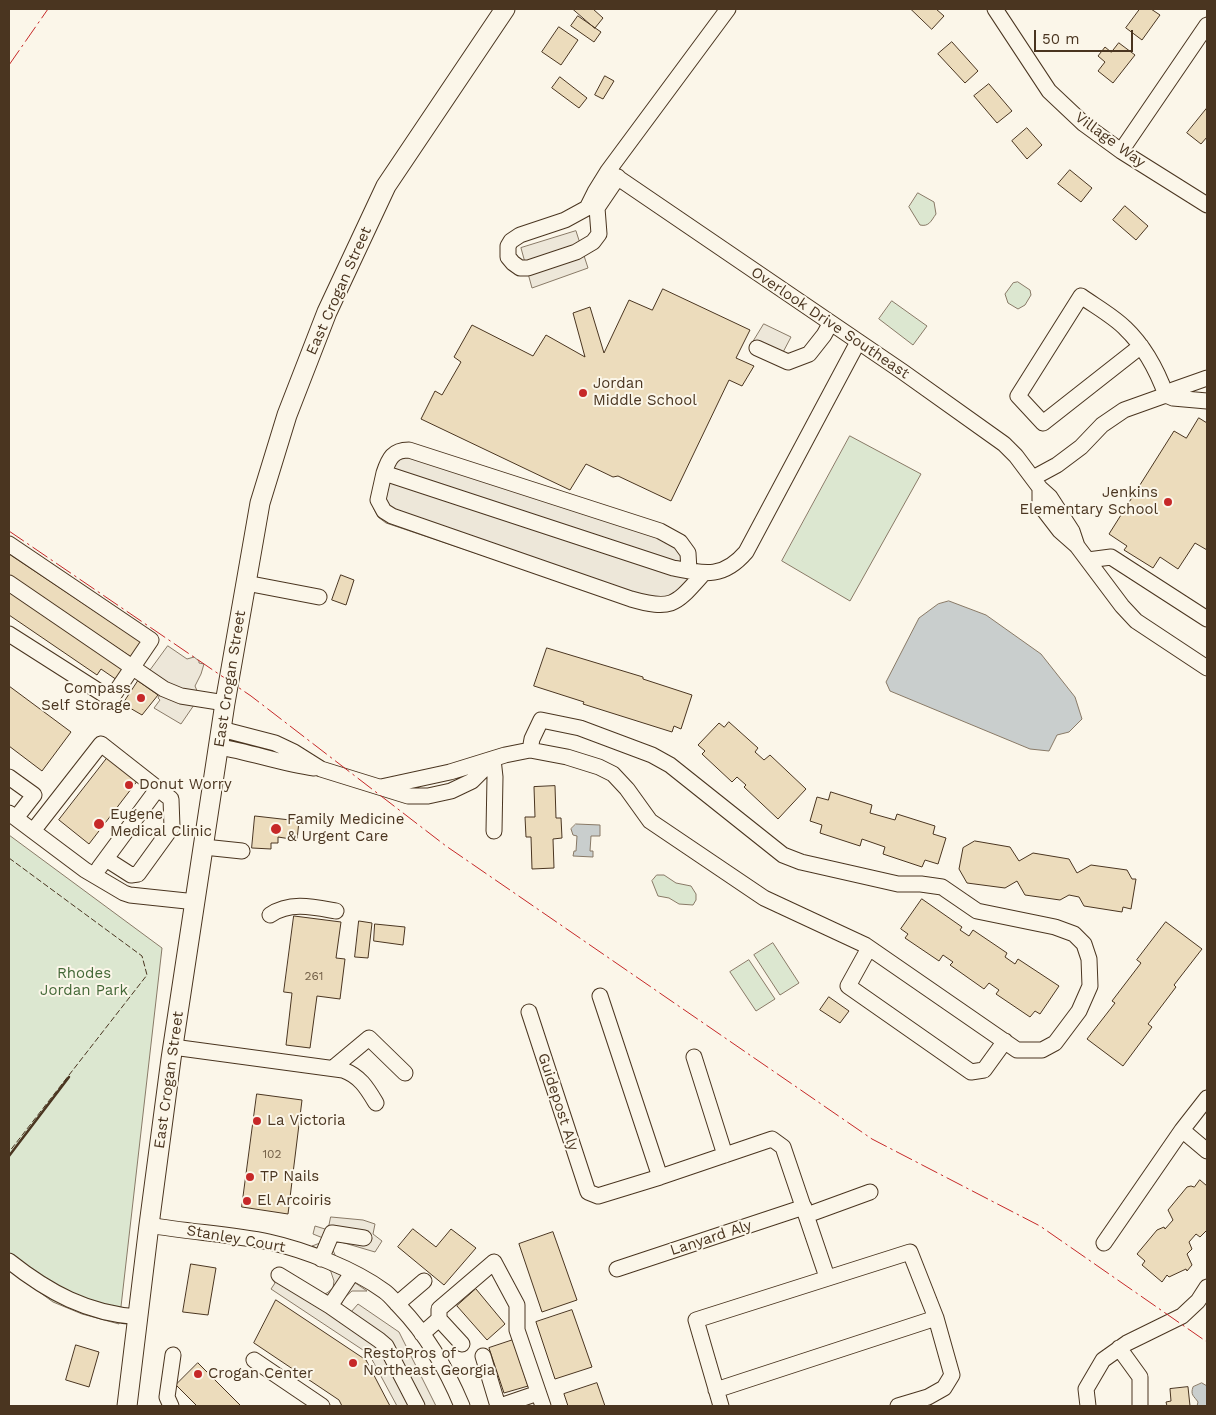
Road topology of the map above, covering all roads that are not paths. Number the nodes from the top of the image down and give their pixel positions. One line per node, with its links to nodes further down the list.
1 (505, 9): 21 (main road, East Crogan Street)
2 (728, 9): 6 (street)
3 (995, 9): 5 (street, Village Way)
4 (1207, 25): 5 (street)
5 (1121, 151): 7 (street, Village Way)
6 (613, 174): 6 (street); 8 (street, Overlook Drive Southeast)
7 (1207, 205)
8 (830, 324): 9 (street, Overlook Drive Southeast); 11 (street)
9 (858, 342): 16 (street, Overlook Drive Southeast); 19 (street)
10 (1141, 346): 10 (street); 13 (street)
11 (757, 348)
12 (1207, 378): 13 (street)
13 (1166, 395): 14 (street); 16 (street)
14 (1207, 401)
15 (384, 473): 19 (street); 19 (street); 19 (street)
16 (1036, 483): 18 (street, Overlook Drive Southeast)
17 (9, 544): 25 (street)
18 (1088, 560): 23 (street); 26 (street, Overlook Drive Southeast)
19 (696, 572)
20 (9, 583): 25 (street)
21 (246, 583): 22 (street); 27 (main road, East Crogan Street)
22 (319, 597)
23 (1207, 619)
24 (9, 634): 25 (street)
25 (132, 667): 27 (street)
26 (1207, 668)
27 (225, 703): 28 (main road, East Crogan Street)
28 (220, 738): 33 (street); 39 (main road, East Crogan Street)
29 (530, 750): 30 (street); 46 (street); 49 (street)
30 (494, 759): 31 (street); 35 (street); 38 (street)
31 (436, 776): 33 (street); 35 (street)
32 (9, 777): 36 (street)
33 (381, 787): 35 (street)
34 (158, 788): 37 (street); 41 (street); 41 (street)
35 (441, 793)
36 (13, 816): 37 (street)
37 (33, 831): 42 (street)
38 (494, 831)
39 (204, 847): 40 (street); 43 (main road, East Crogan Street)
40 (242, 851)
41 (106, 860): 42 (street)
42 (94, 875): 43 (street)
43 (196, 902): 50 (main road, East Crogan Street)
44 (336, 911): 45 (street)
45 (270, 915)
46 (869, 948): 49 (street); 49 (street)
47 (600, 996): 59 (street)
48 (529, 1012): 59 (street, Guidepost Aly)
49 (1005, 1041)
50 (174, 1047): 52 (street); 62 (main road, East Crogan Street)
51 (694, 1057): 58 (street)
52 (333, 1068): 53 (street); 55 (street)
53 (405, 1073)
54 (1207, 1098): 56 (street)
55 (376, 1103)
56 (1182, 1130): 57 (street); 64 (street)
57 (1207, 1151)
58 (725, 1155): 59 (street); 61 (street)
59 (660, 1178)
60 (870, 1192): 61 (street, Lanyard Aly)
61 (805, 1211): 67 (street, Lanyard Aly); 70 (street)
62 (149, 1224): 65 (street, Stanley Court); 75 (main road, East Crogan Street)
63 (364, 1238): 65 (street)
64 (1104, 1243)
65 (321, 1259): 68 (street, Stanley Court)
66 (9, 1261): 75 (street)
67 (617, 1269)
68 (352, 1272): 73 (street, Stanley Court); 74 (street)
69 (279, 1275): 74 (street)
70 (827, 1277): 76 (street); 84 (street)
71 (424, 1281): 73 (street)
72 (1207, 1287): 80 (street)
73 (397, 1304): 78 (street, Stanley Court)
74 (330, 1306): 89 (street)
75 (139, 1317): 86 (main road, East Crogan Street)
76 (936, 1318): 84 (street); 93 (street)
77 (439, 1319): 78 (street); 79 (street); 85 (street)
78 (422, 1334): 90 (street, Stanley Court)
79 (462, 1344)
80 (1119, 1348): 94 (street); 95 (street)
81 (173, 1355): 87 (street)
82 (483, 1356): 91 (street)
83 (254, 1360): 88 (street)
84 (716, 1390): 92 (street)
85 (541, 1400): 91 (street)
86 (127, 1406)
87 (171, 1406)
88 (322, 1406)
89 (417, 1406)
90 (462, 1406)
91 (499, 1406)
92 (721, 1406)
93 (898, 1406)
94 (1088, 1406)
95 (1140, 1406)

